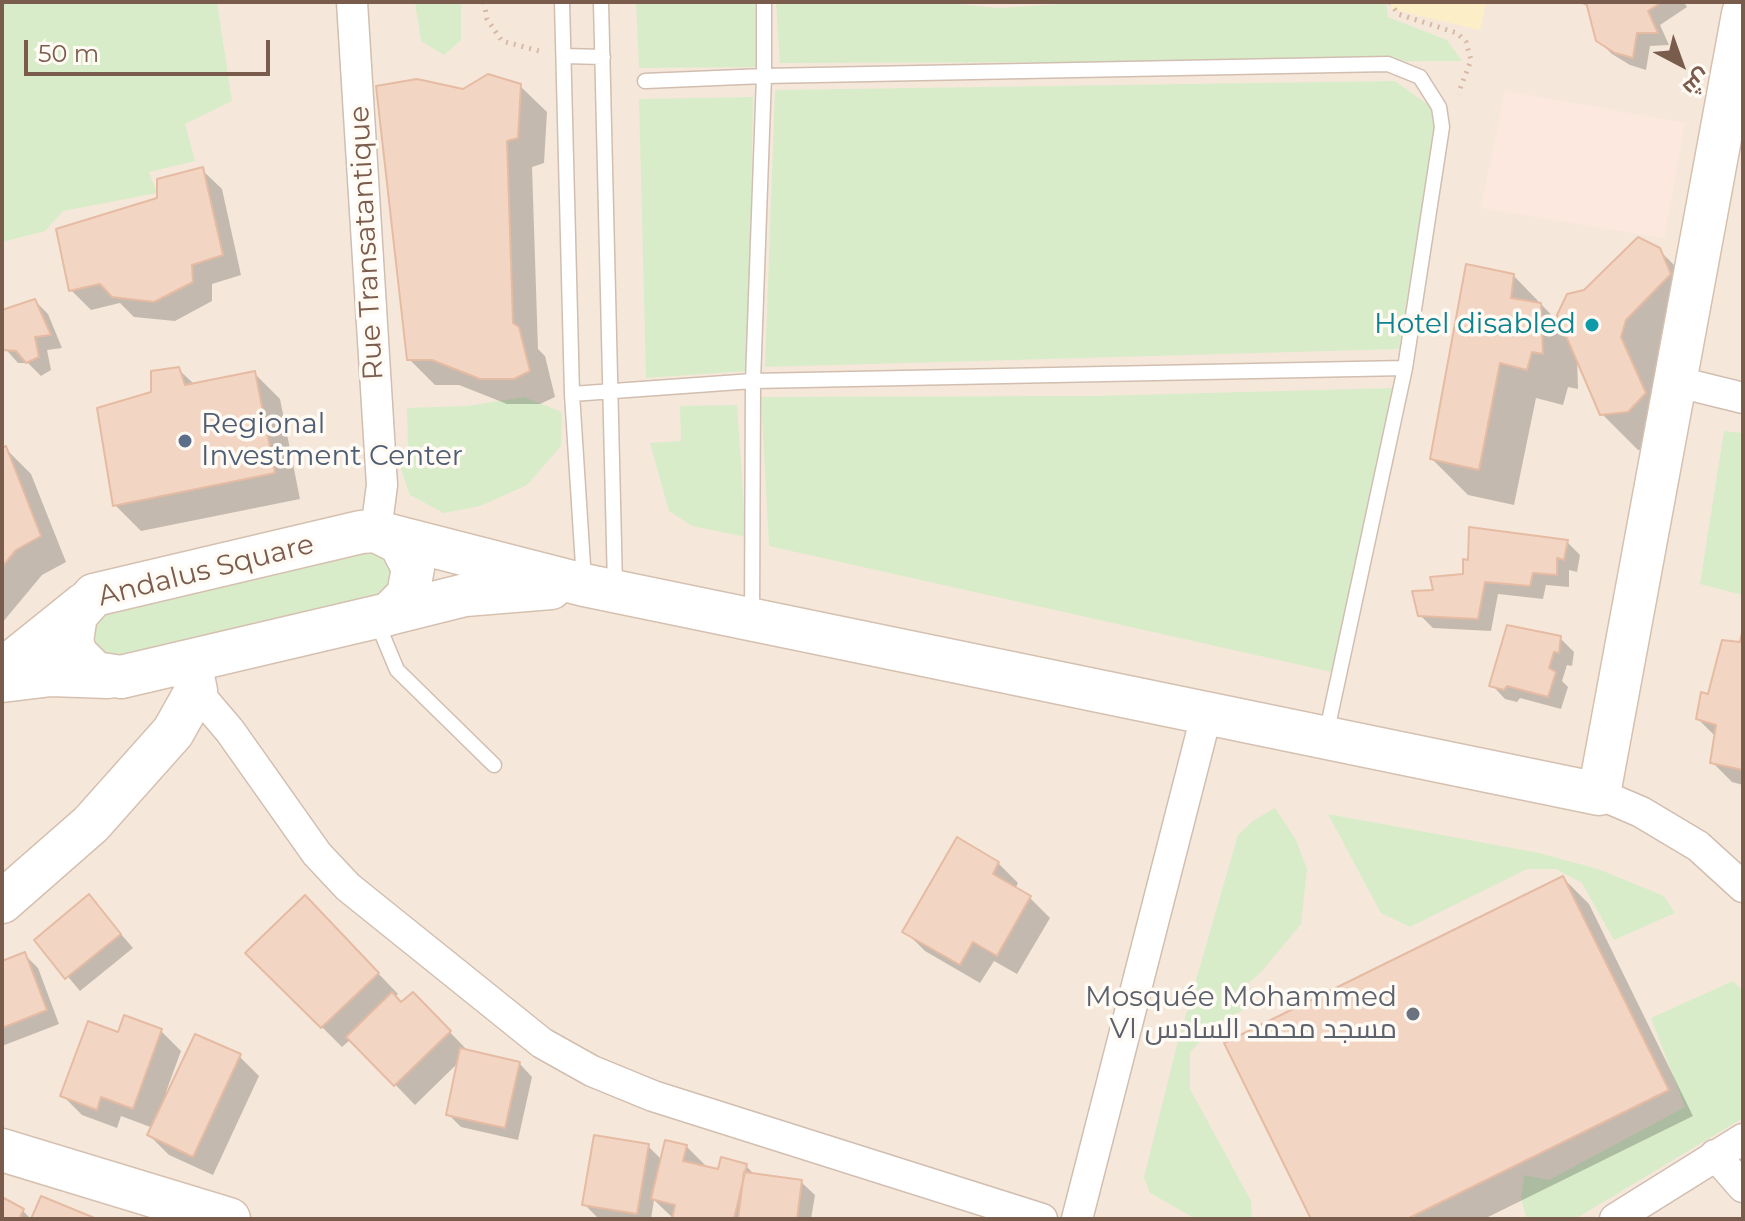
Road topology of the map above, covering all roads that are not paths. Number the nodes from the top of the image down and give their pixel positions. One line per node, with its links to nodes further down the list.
1 (352, 2): 16 (street, Rue Transatantique)
2 (562, 2): 6 (lane)
3 (601, 2): 7 (lane)
4 (764, 2): 8 (lane)
5 (1743, 14): 12 (main road)
6 (564, 56): 7 (lane); 14 (lane)
7 (603, 57): 13 (lane)
8 (764, 76): 9 (lane); 10 (lane); 11 (lane)
9 (645, 81)
10 (1405, 368): 11 (lane); 26 (lane)
11 (753, 381): 13 (lane); 20 (lane)
12 (1674, 381): 15 (street); 28 (main road)
13 (613, 393): 14 (lane); 17 (lane)
14 (572, 394): 17 (lane)
15 (1743, 398)
16 (382, 533): 17 (main road); 18 (main road, Andalus Square); 19 (main road)
17 (599, 588): 19 (main road); 20 (main road)
18 (84, 604): 21 (main road); 23 (main road, Andalus Square)
19 (382, 616): 22 (main road); 27 (lane)
20 (752, 620): 25 (main road)
21 (2, 670)
22 (193, 676): 23 (main road); 30 (main road); 36 (street)
23 (108, 677): 24 (main road)
24 (2, 681)
25 (1206, 716): 26 (main road); 37 (street)
26 (1325, 739): 28 (main road)
27 (494, 765)
28 (1599, 794): 29 (street)
29 (1743, 887)
30 (2, 902)
31 (1743, 1139): 33 (street)
32 (2, 1150): 35 (main road)
33 (1715, 1155): 34 (street); 38 (street)
34 (1743, 1187)
35 (229, 1219)
36 (1042, 1219)
37 (1077, 1219)
38 (1615, 1219)

